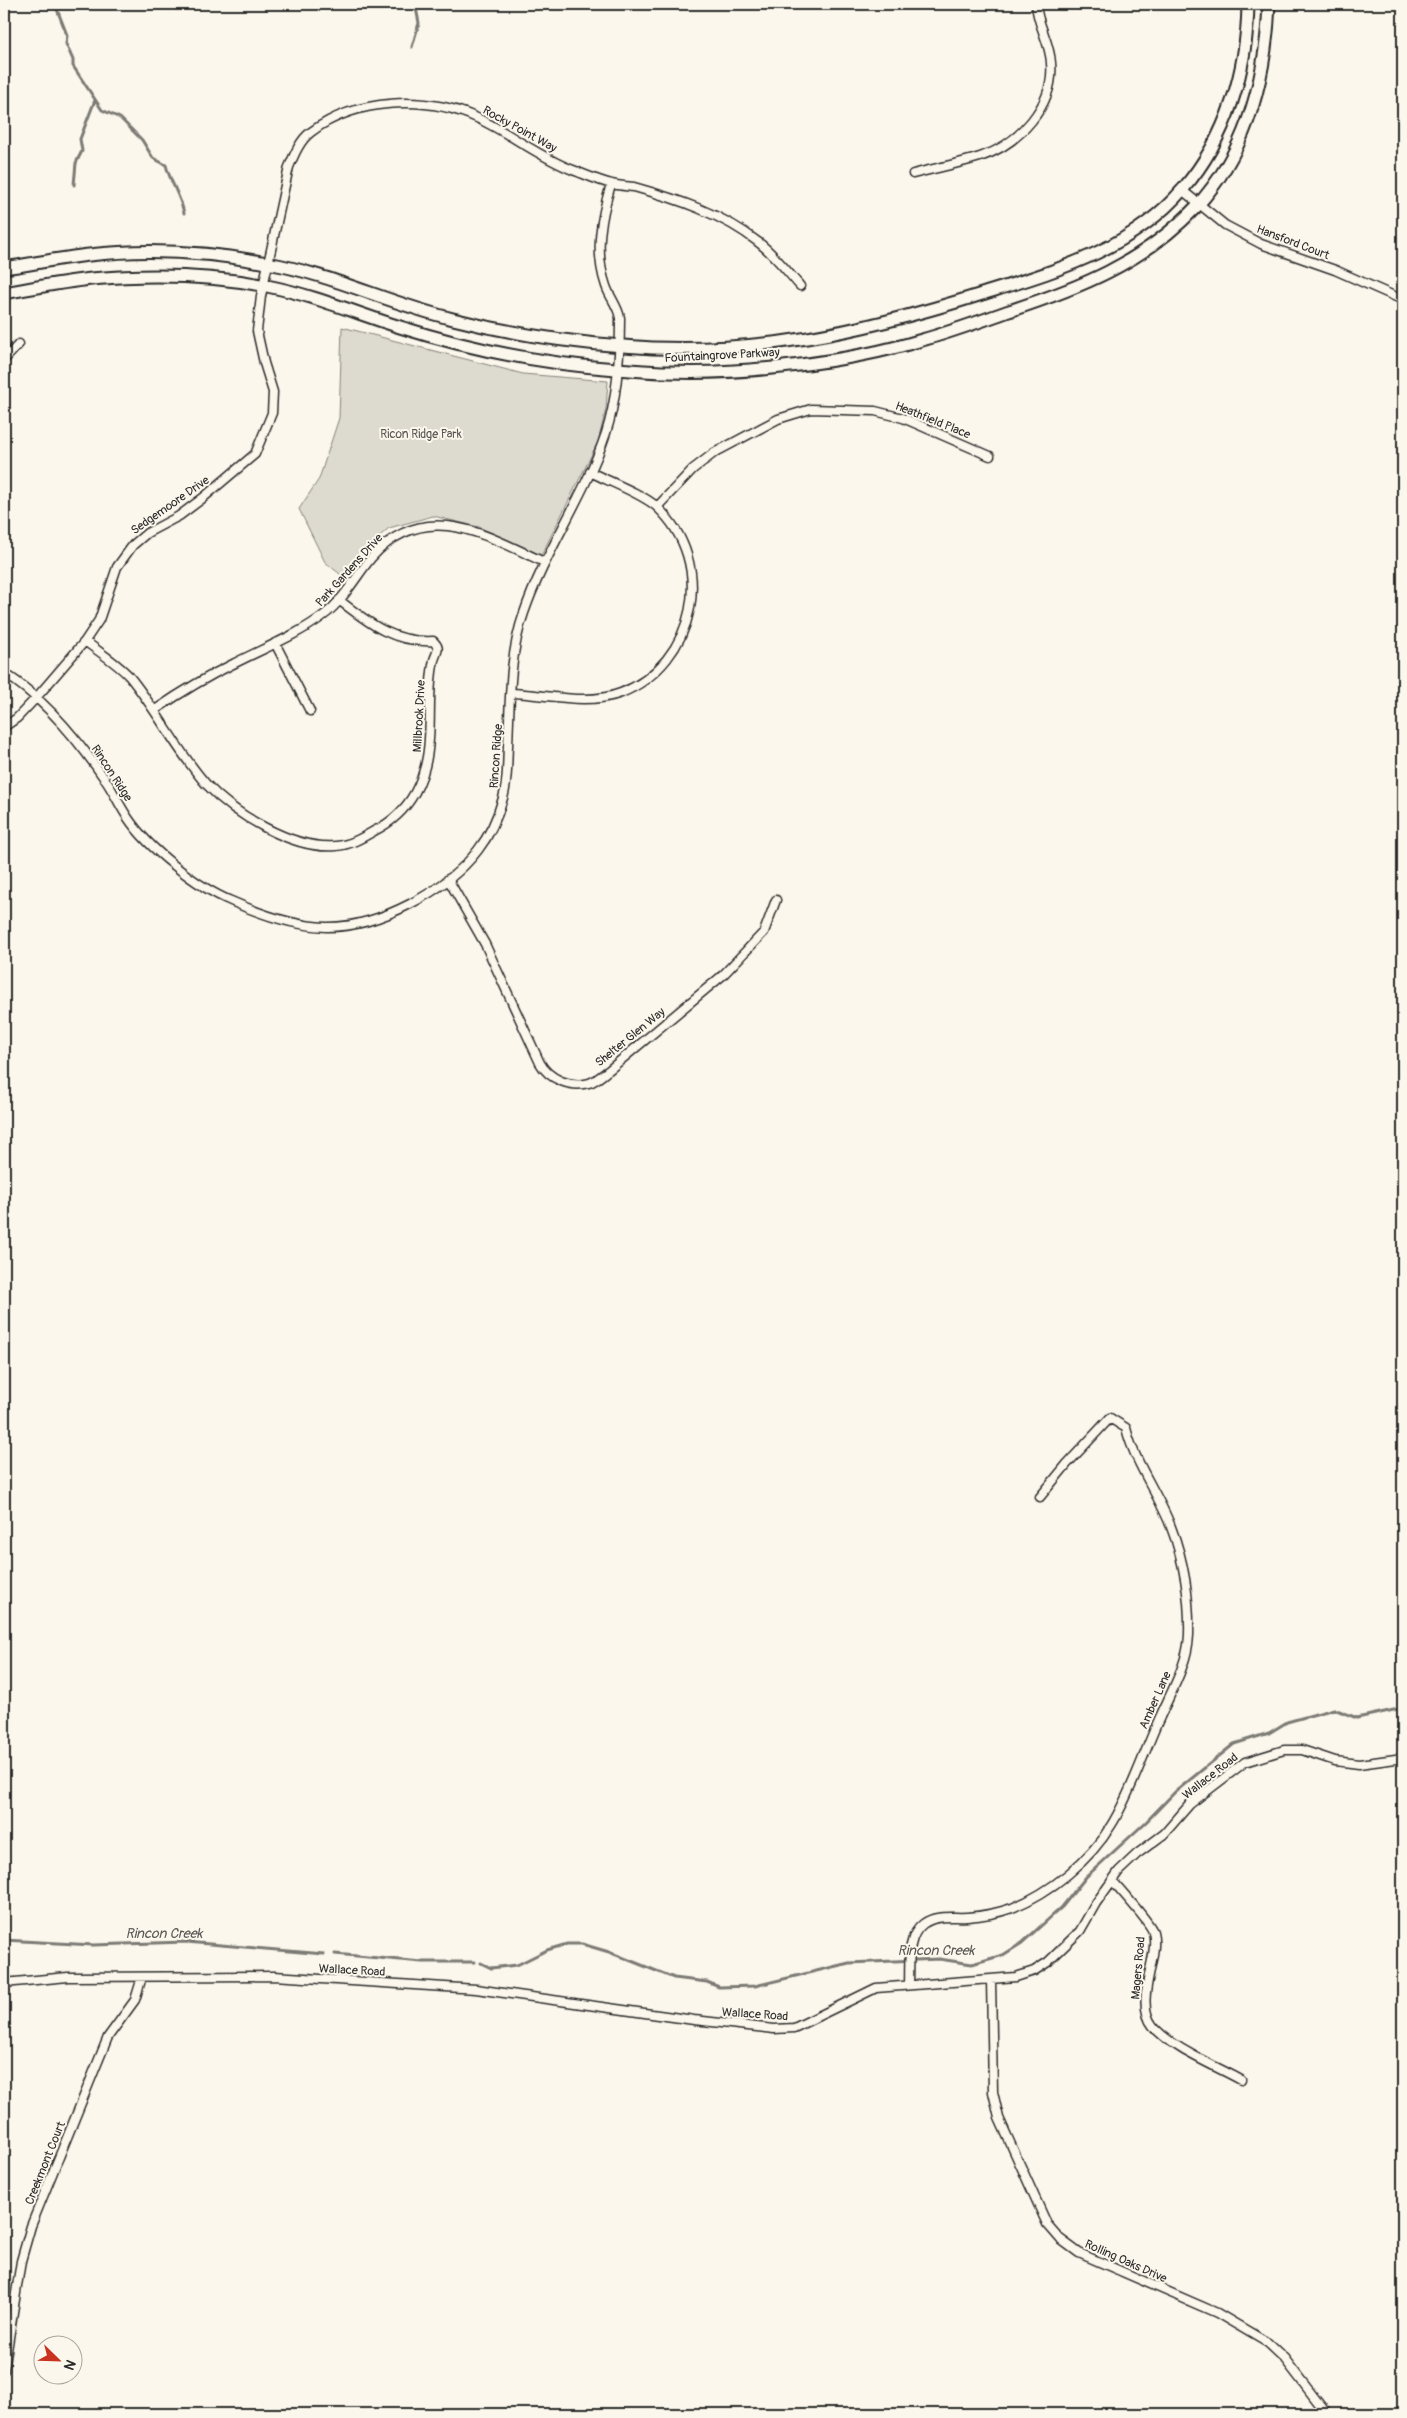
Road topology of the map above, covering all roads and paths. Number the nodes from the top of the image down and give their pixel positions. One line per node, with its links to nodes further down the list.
1 (1036, 4): 4 (street)
2 (1248, 4): 6 (main road, Fountaingrove Parkway)
3 (1269, 4): 7 (main road, Fountaingrove Parkway)
4 (913, 174)
5 (611, 184): 8 (street, Rocky Point Way); 11 (street, Rocky Point Way); 15 (street, Rincon Ridge)
6 (1182, 190): 7 (street, Hansford Court); 15 (main road, Fountaingrove Parkway)
7 (1199, 204): 13 (street, Hansford Court); 17 (main road, Fountaingrove Parkway)
8 (268, 263): 9 (main road, Fountaingrove Parkway); 10 (street, Sedgemoore Drive); 15 (main road, Fountaingrove Parkway)
9 (4, 268)
10 (264, 285): 12 (main road, Fountaingrove Parkway); 17 (main road, Fountaingrove Parkway); 23 (street, Sedgemoore Drive)
11 (800, 286)
12 (4, 293)
13 (1403, 300)
14 (18, 344): 16 (street)
15 (618, 346): 17 (street, Rincon Ridge)
16 (4, 360)
17 (616, 368): 19 (street, Rincon Ridge)
18 (990, 456): 20 (street, Heathfield Place)
19 (590, 472): 20 (street); 21 (street, Rincon Ridge)
20 (657, 507): 26 (street)
21 (544, 562): 22 (street, Park Gardens Drive); 26 (street, Rincon Ridge)
22 (339, 600): 24 (street, Park Gardens Drive); 28 (street, Millbrook Drive)
23 (85, 641): 27 (street, Sedgemoore Drive); 28 (street, Millbrook Drive)
24 (275, 643): 28 (street, Park Gardens Drive); 29 (street)
25 (4, 673): 27 (street, Rincon Ridge)
26 (511, 692): 31 (street, Rincon Ridge)
27 (36, 698): 30 (street, Sedgemoore Drive); 31 (street, Rincon Ridge)
28 (155, 710)
29 (310, 711)
30 (4, 727)
31 (448, 879): 32 (street, Shelter Glen Way)
32 (776, 900)
33 (1040, 1497): 39 (street, Amber Lane)
34 (1403, 1758): 35 (street, Wallace Road)
35 (1112, 1880): 37 (street, Wallace Road); 40 (street, Magers Road)
36 (142, 1976): 38 (street, Wallace Road); 39 (street, Wallace Road); 41 (street, Creekmont Court)
37 (991, 1979): 39 (street, Wallace Road); 42 (street, Rolling Oaks Drive)
38 (4, 1983)
39 (909, 1984)
40 (1242, 2080)
41 (4, 2370)
42 (1327, 2414)

